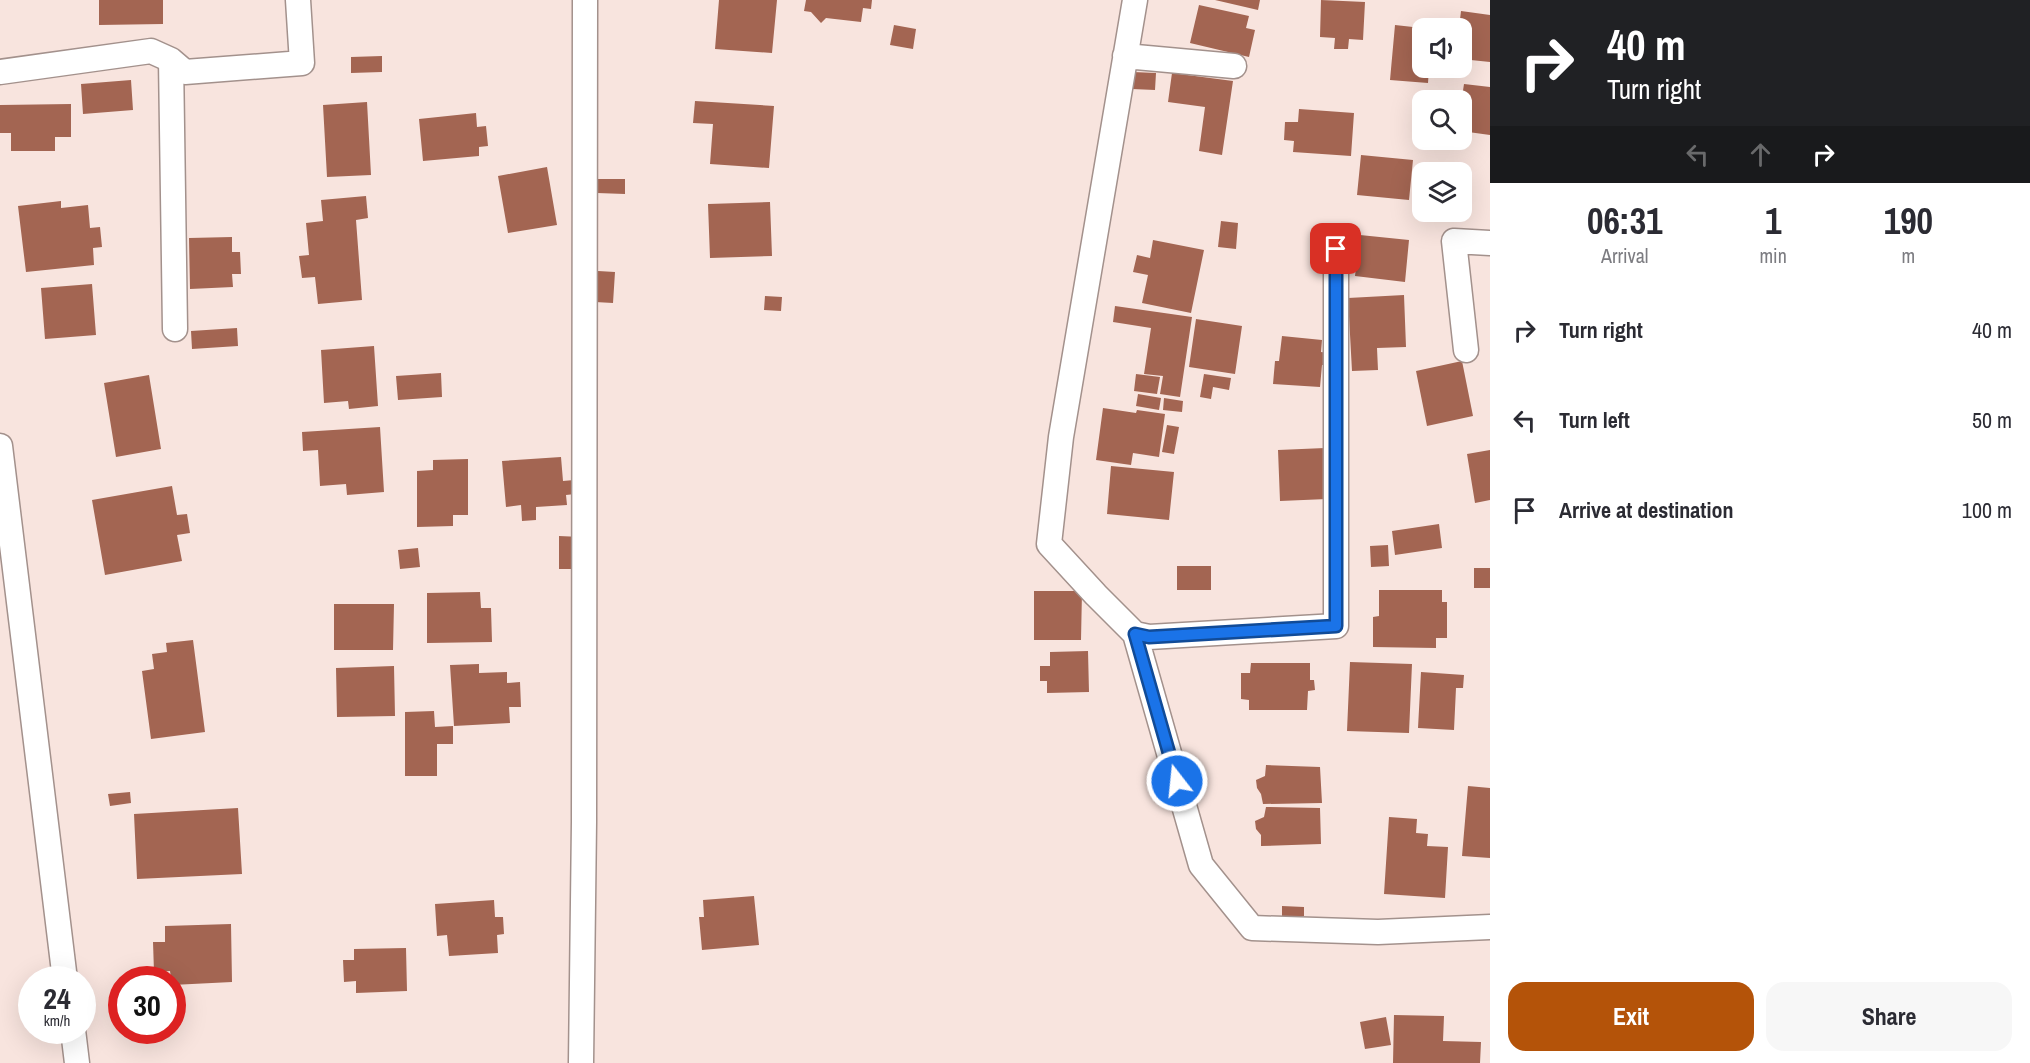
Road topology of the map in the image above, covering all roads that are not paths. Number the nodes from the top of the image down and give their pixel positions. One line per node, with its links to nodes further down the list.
1 (298, 0): 5 (street)
2 (585, 0): 18 (street)
3 (1135, 0): 4 (street)
4 (1125, 56): 6 (street); 13 (street)
5 (171, 60): 7 (street); 10 (street)
6 (1234, 66)
7 (0, 72)
8 (1490, 243): 11 (street)
9 (1336, 249): 13 (street)
10 (175, 329)
11 (1466, 350)
12 (0, 446): 15 (street)
13 (1135, 634): 14 (street)
14 (1490, 927)
15 (63, 966)
16 (75, 1044): 17 (street)
17 (77, 1063)
18 (581, 1063)

